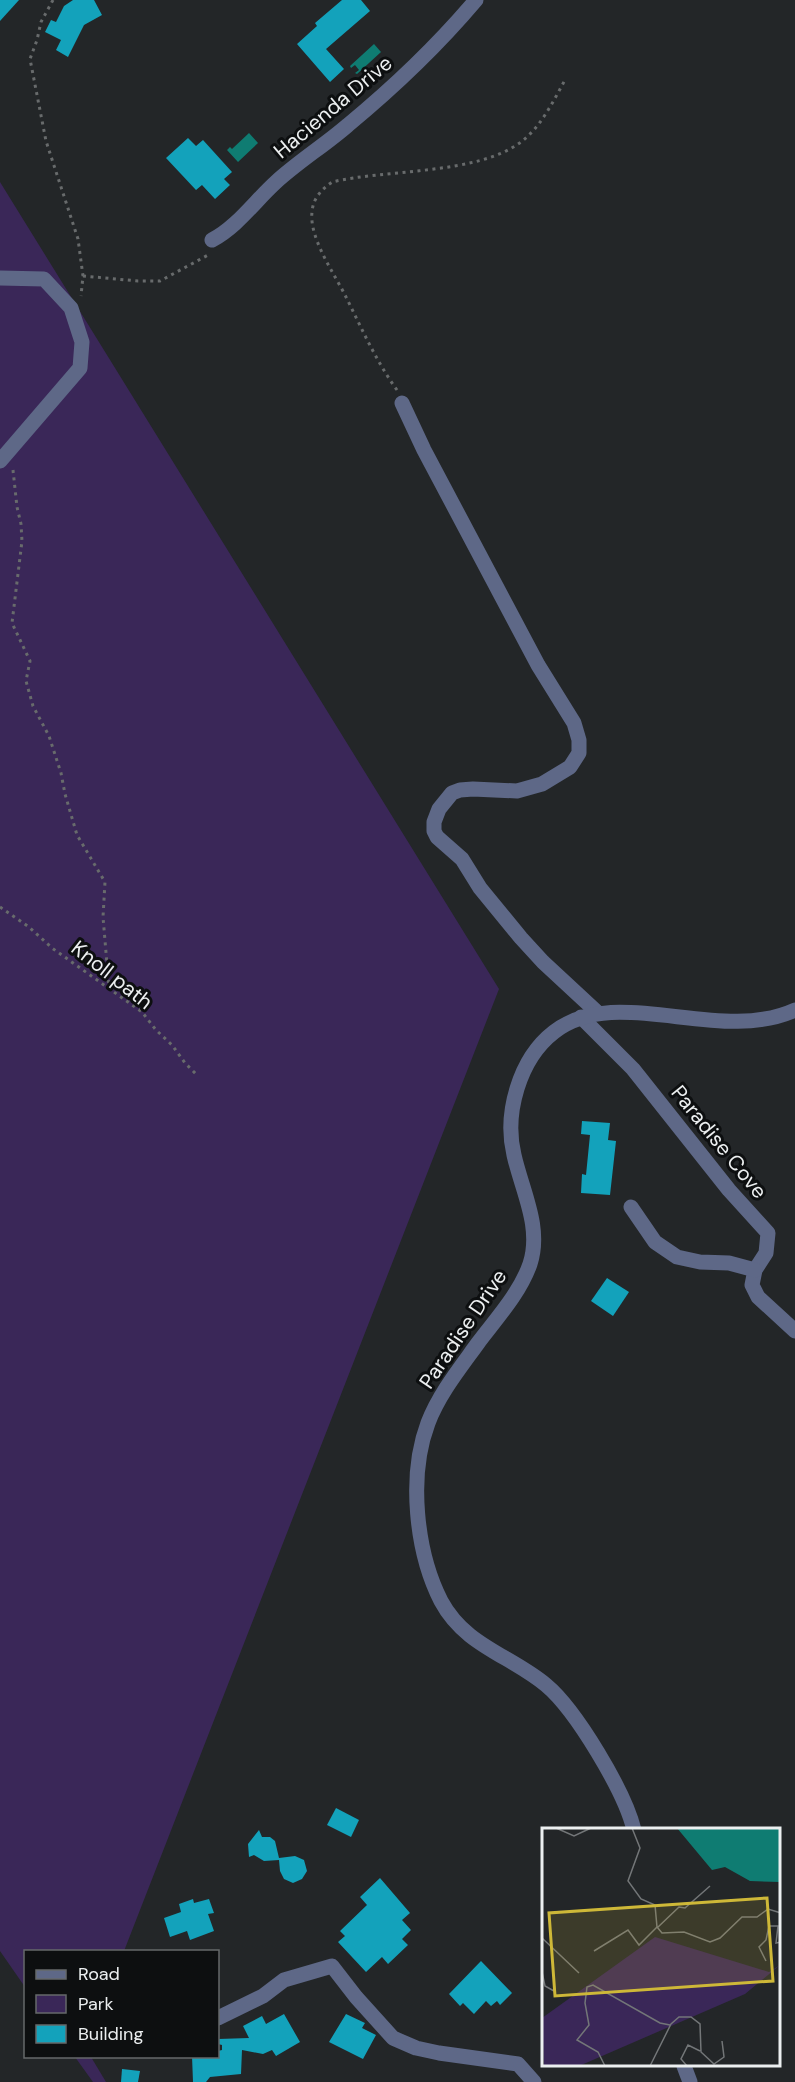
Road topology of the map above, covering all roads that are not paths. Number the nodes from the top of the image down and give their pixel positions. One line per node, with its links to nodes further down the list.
1 (476, 0): 2 (street, Hacienda Drive)
2 (212, 246)
3 (0, 278): 5 (street)
4 (402, 402): 7 (street)
5 (0, 461)
6 (795, 1010): 7 (street, Paradise Drive)
7 (598, 1013): 8 (street, Paradise Drive)
8 (581, 1017): 10 (street, Paradise Cove); 12 (street, Paradise Drive)
9 (631, 1207): 10 (street)
10 (755, 1270): 11 (street)
11 (795, 1331)
12 (633, 1828)
13 (219, 2018): 15 (street)
14 (684, 2067): 16 (street)
15 (534, 2082)
16 (690, 2082)

